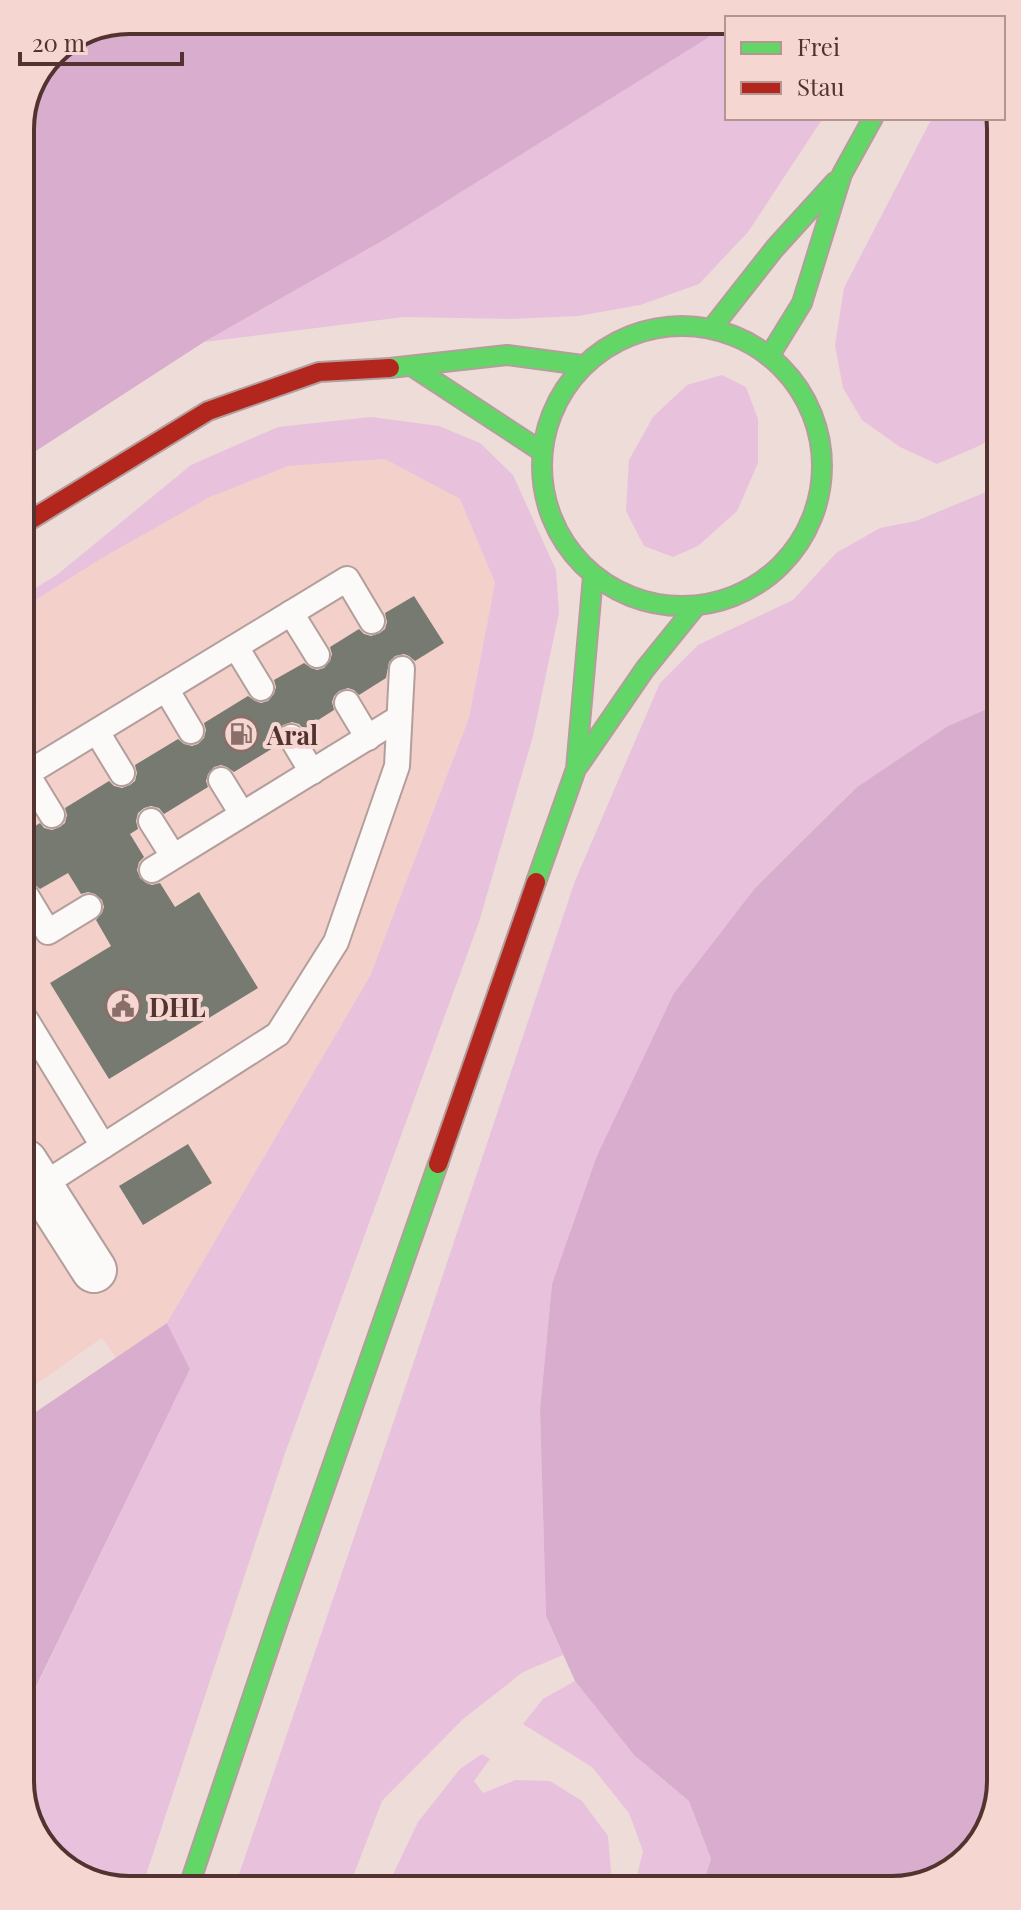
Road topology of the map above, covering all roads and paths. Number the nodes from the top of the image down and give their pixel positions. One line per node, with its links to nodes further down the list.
1 (872, 120): 2 (main road)
2 (842, 174): 3 (main road); 4 (main road)
3 (712, 328): 4 (main road); 5 (main road)
4 (770, 355): 10 (main road)
5 (582, 365): 6 (main road); 7 (main road)
6 (413, 367): 7 (main road); 8 (main road)
7 (541, 451): 9 (main road)
8 (34, 518)
9 (593, 576): 10 (main road); 24 (main road)
10 (696, 606): 24 (main road)
11 (291, 613): 12 (lane); 13 (lane); 14 (lane)
12 (372, 621)
13 (236, 647): 16 (lane); 17 (lane)
14 (317, 655)
15 (402, 669): 19 (lane)
16 (261, 688)
17 (166, 689): 20 (lane); 21 (lane)
18 (347, 703): 23 (lane)
19 (399, 718): 23 (lane); 38 (lane)
20 (191, 731)
21 (97, 732): 25 (lane); 27 (lane)
22 (291, 737): 26 (lane)
23 (368, 738): 26 (lane)
24 (576, 769): 42 (main road)
25 (34, 770)
26 (312, 772): 30 (lane)
27 (122, 773)
28 (221, 780): 30 (lane)
29 (34, 788): 31 (lane)
30 (242, 814): 33 (lane)
31 (52, 815)
32 (151, 821): 33 (lane)
33 (173, 856): 34 (lane)
34 (152, 870)
35 (89, 907): 36 (lane)
36 (34, 909)
37 (34, 1033): 38 (lane)
38 (103, 1146): 39 (lane)
39 (34, 1174)
40 (34, 1176): 41 (street)
41 (94, 1270)
42 (192, 1876)

